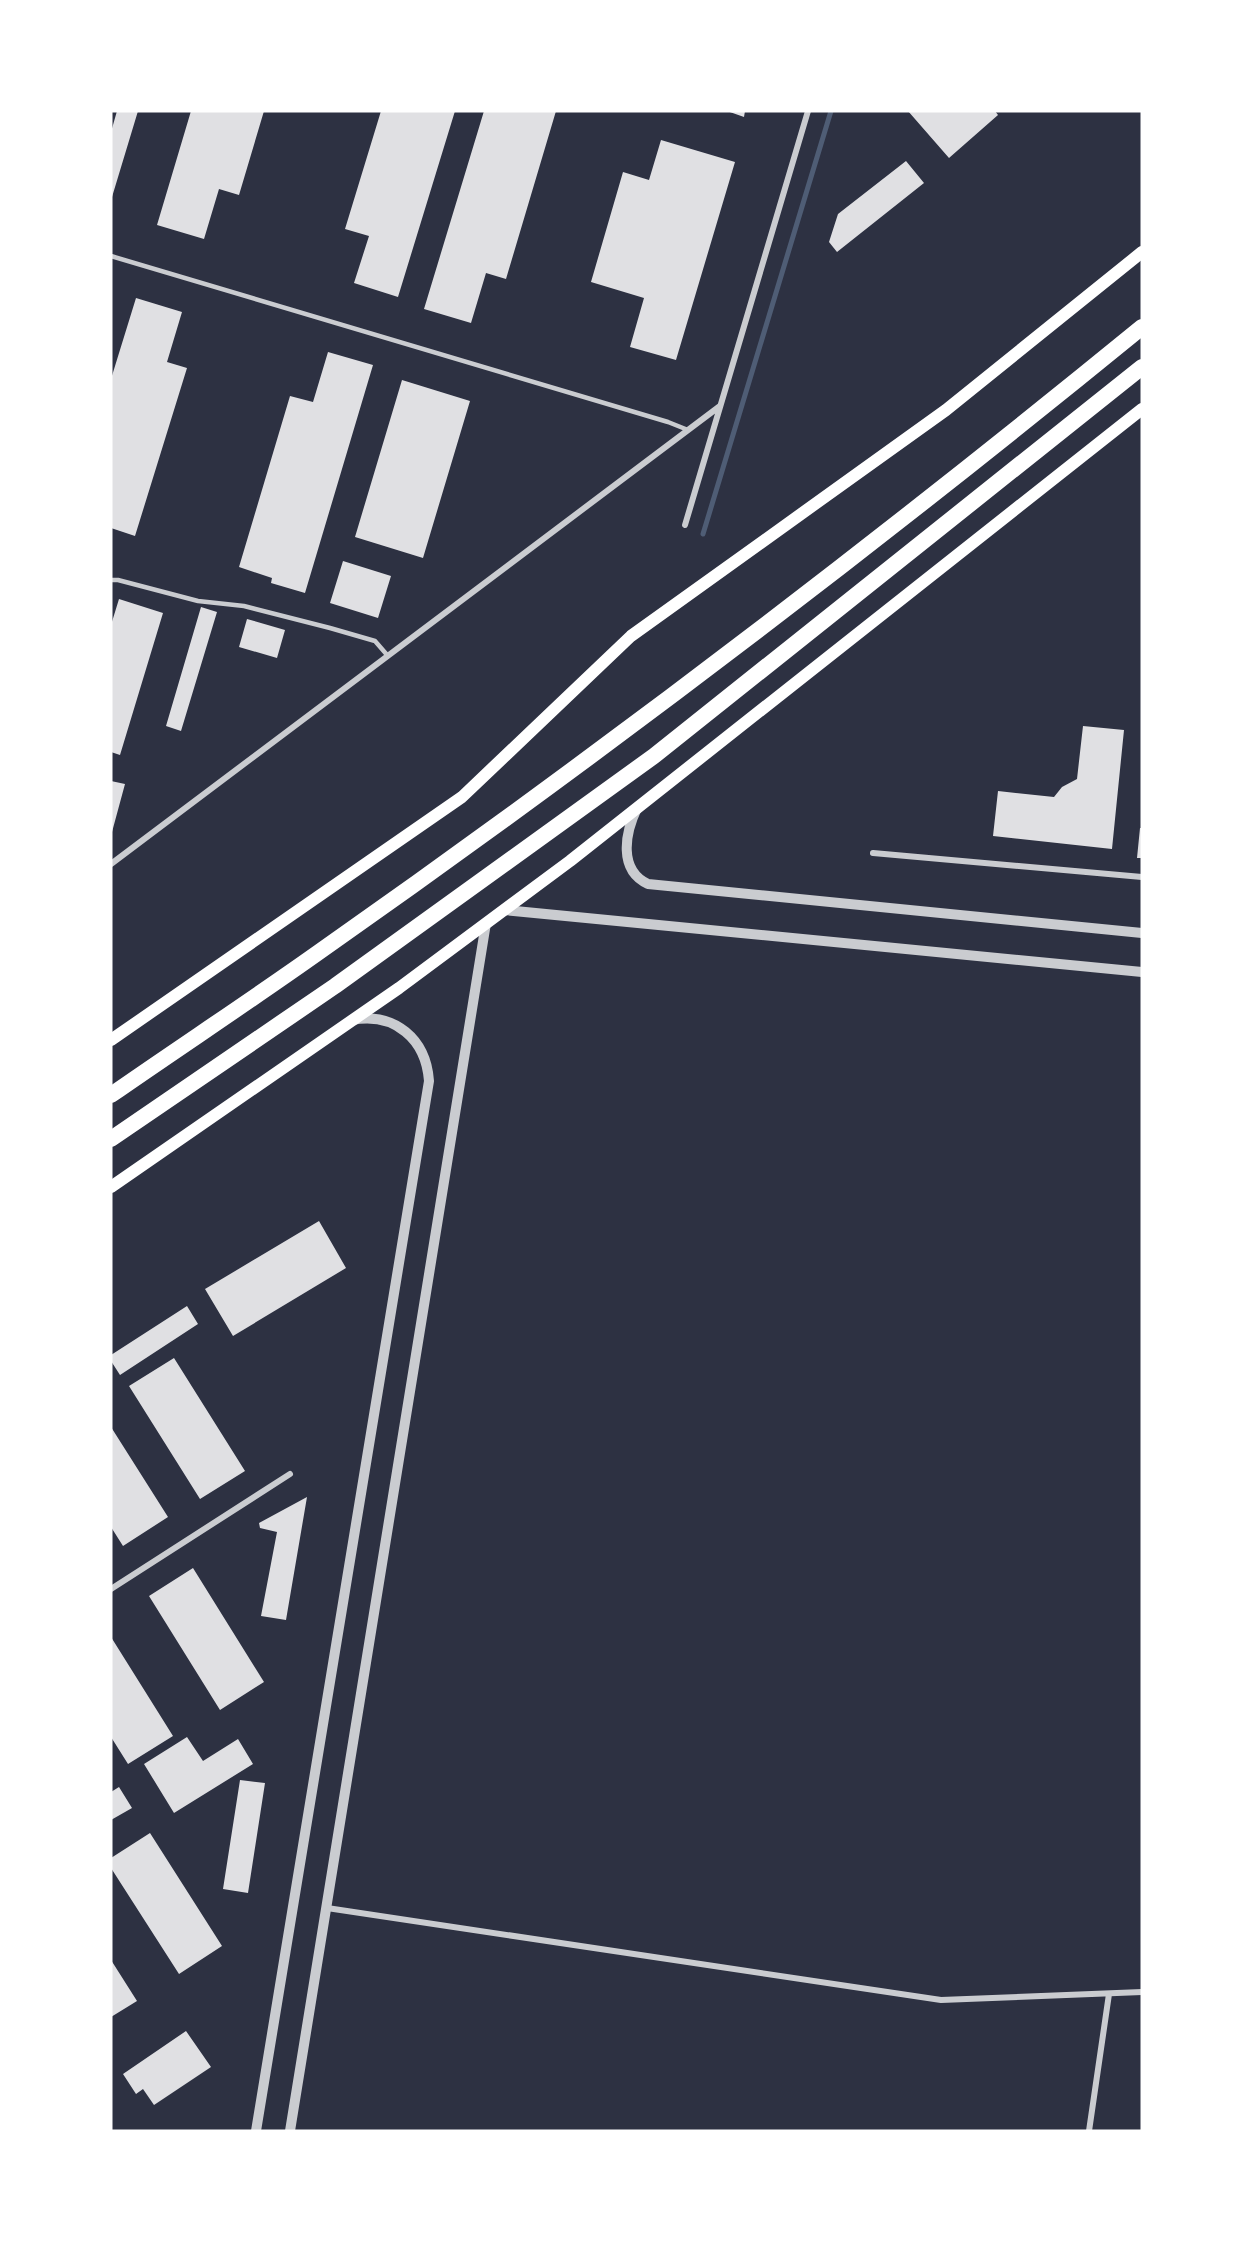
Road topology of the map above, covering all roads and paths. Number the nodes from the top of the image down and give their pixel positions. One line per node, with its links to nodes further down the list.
1 (808, 111): 6 (street)
2 (1142, 252): 21 (main road)
3 (111, 256): 8 (lane)
4 (1142, 327): 22 (highway)
5 (1142, 367): 23 (highway)
6 (720, 406): 8 (street); 9 (street)
7 (1142, 409): 12 (main road)
8 (688, 430): 11 (street)
9 (685, 525)
10 (111, 580): 11 (lane)
11 (388, 656): 14 (street)
12 (637, 808): 16 (main road); 18 (street)
13 (873, 853): 15 (street)
14 (111, 864)
15 (1142, 877)
16 (504, 910): 17 (main road); 19 (street)
17 (486, 923): 20 (main road); 27 (street)
18 (1142, 933)
19 (1142, 972)
20 (352, 1020): 24 (main road); 30 (street)
21 (111, 1041)
22 (111, 1095)
23 (111, 1139)
24 (111, 1187)
25 (290, 1474): 26 (street)
26 (111, 1589)
27 (327, 1908): 29 (street); 31 (street)
28 (1142, 1992): 29 (street)
29 (1109, 1994): 32 (street)
30 (255, 2131)
31 (290, 2131)
32 (1089, 2131)

